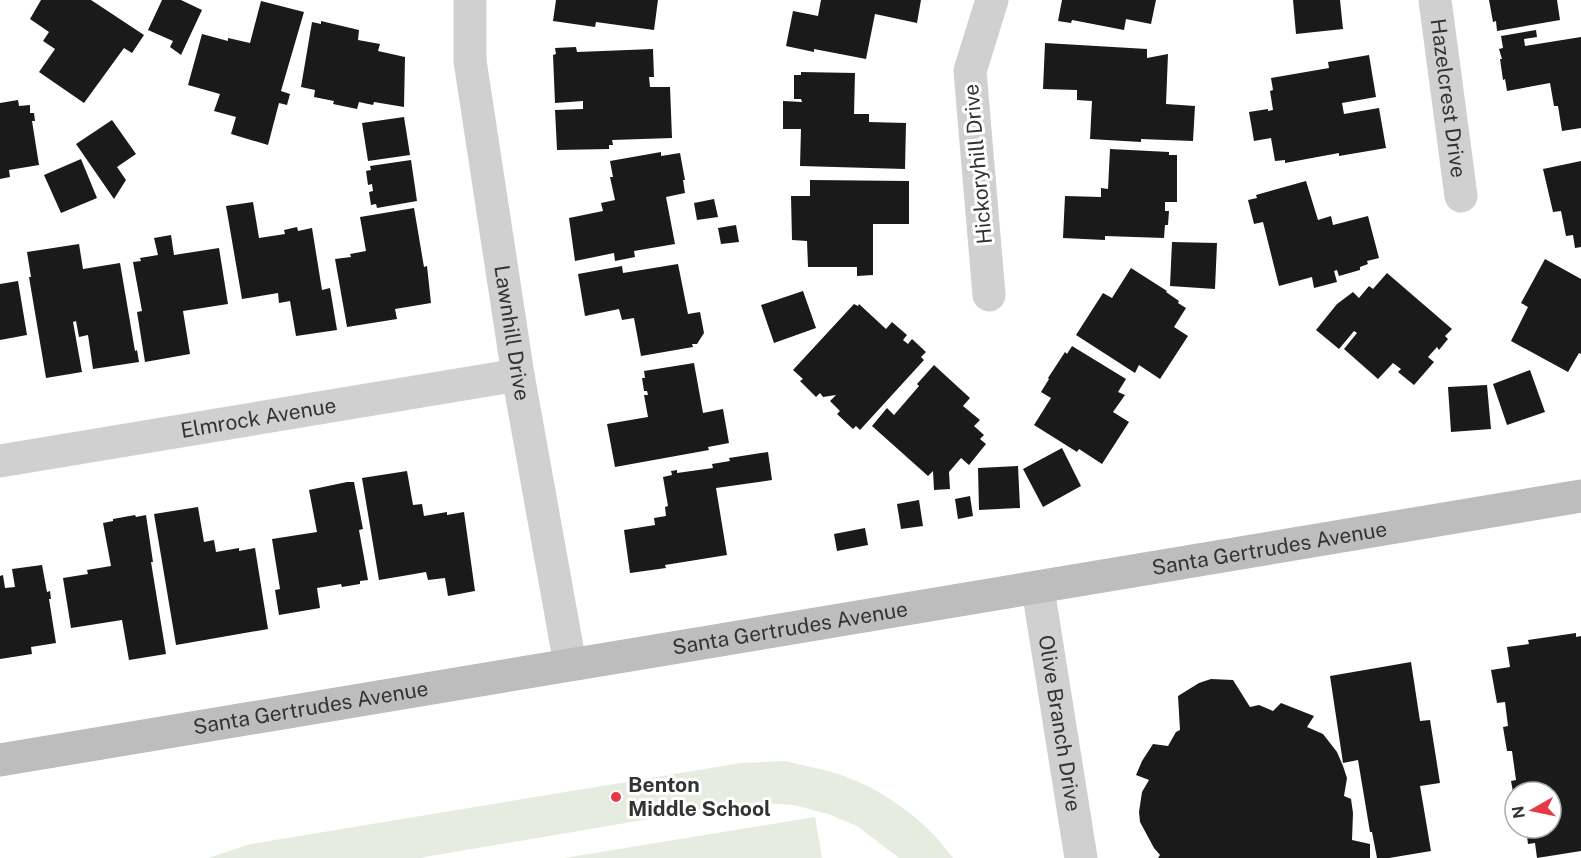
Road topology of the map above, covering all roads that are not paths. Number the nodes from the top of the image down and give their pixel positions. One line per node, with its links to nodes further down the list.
1 (470, 0): 6 (street, Lawnhill Drive)
2 (992, 0): 5 (street, Hickoryhill Drive)
3 (1435, 0): 4 (street, Hazelcrest Drive)
4 (1461, 196)
5 (989, 295)
6 (518, 375): 7 (street, Elmrock Avenue); 10 (street, Lawnhill Drive)
7 (0, 461)
8 (1581, 496): 9 (main road, Santa Gertrudes Avenue)
9 (1038, 589): 10 (main road, Santa Gertrudes Avenue); 12 (street, Olive Branch Drive)
10 (570, 664): 11 (main road, Santa Gertrudes Avenue)
11 (0, 760)
12 (1082, 858)

